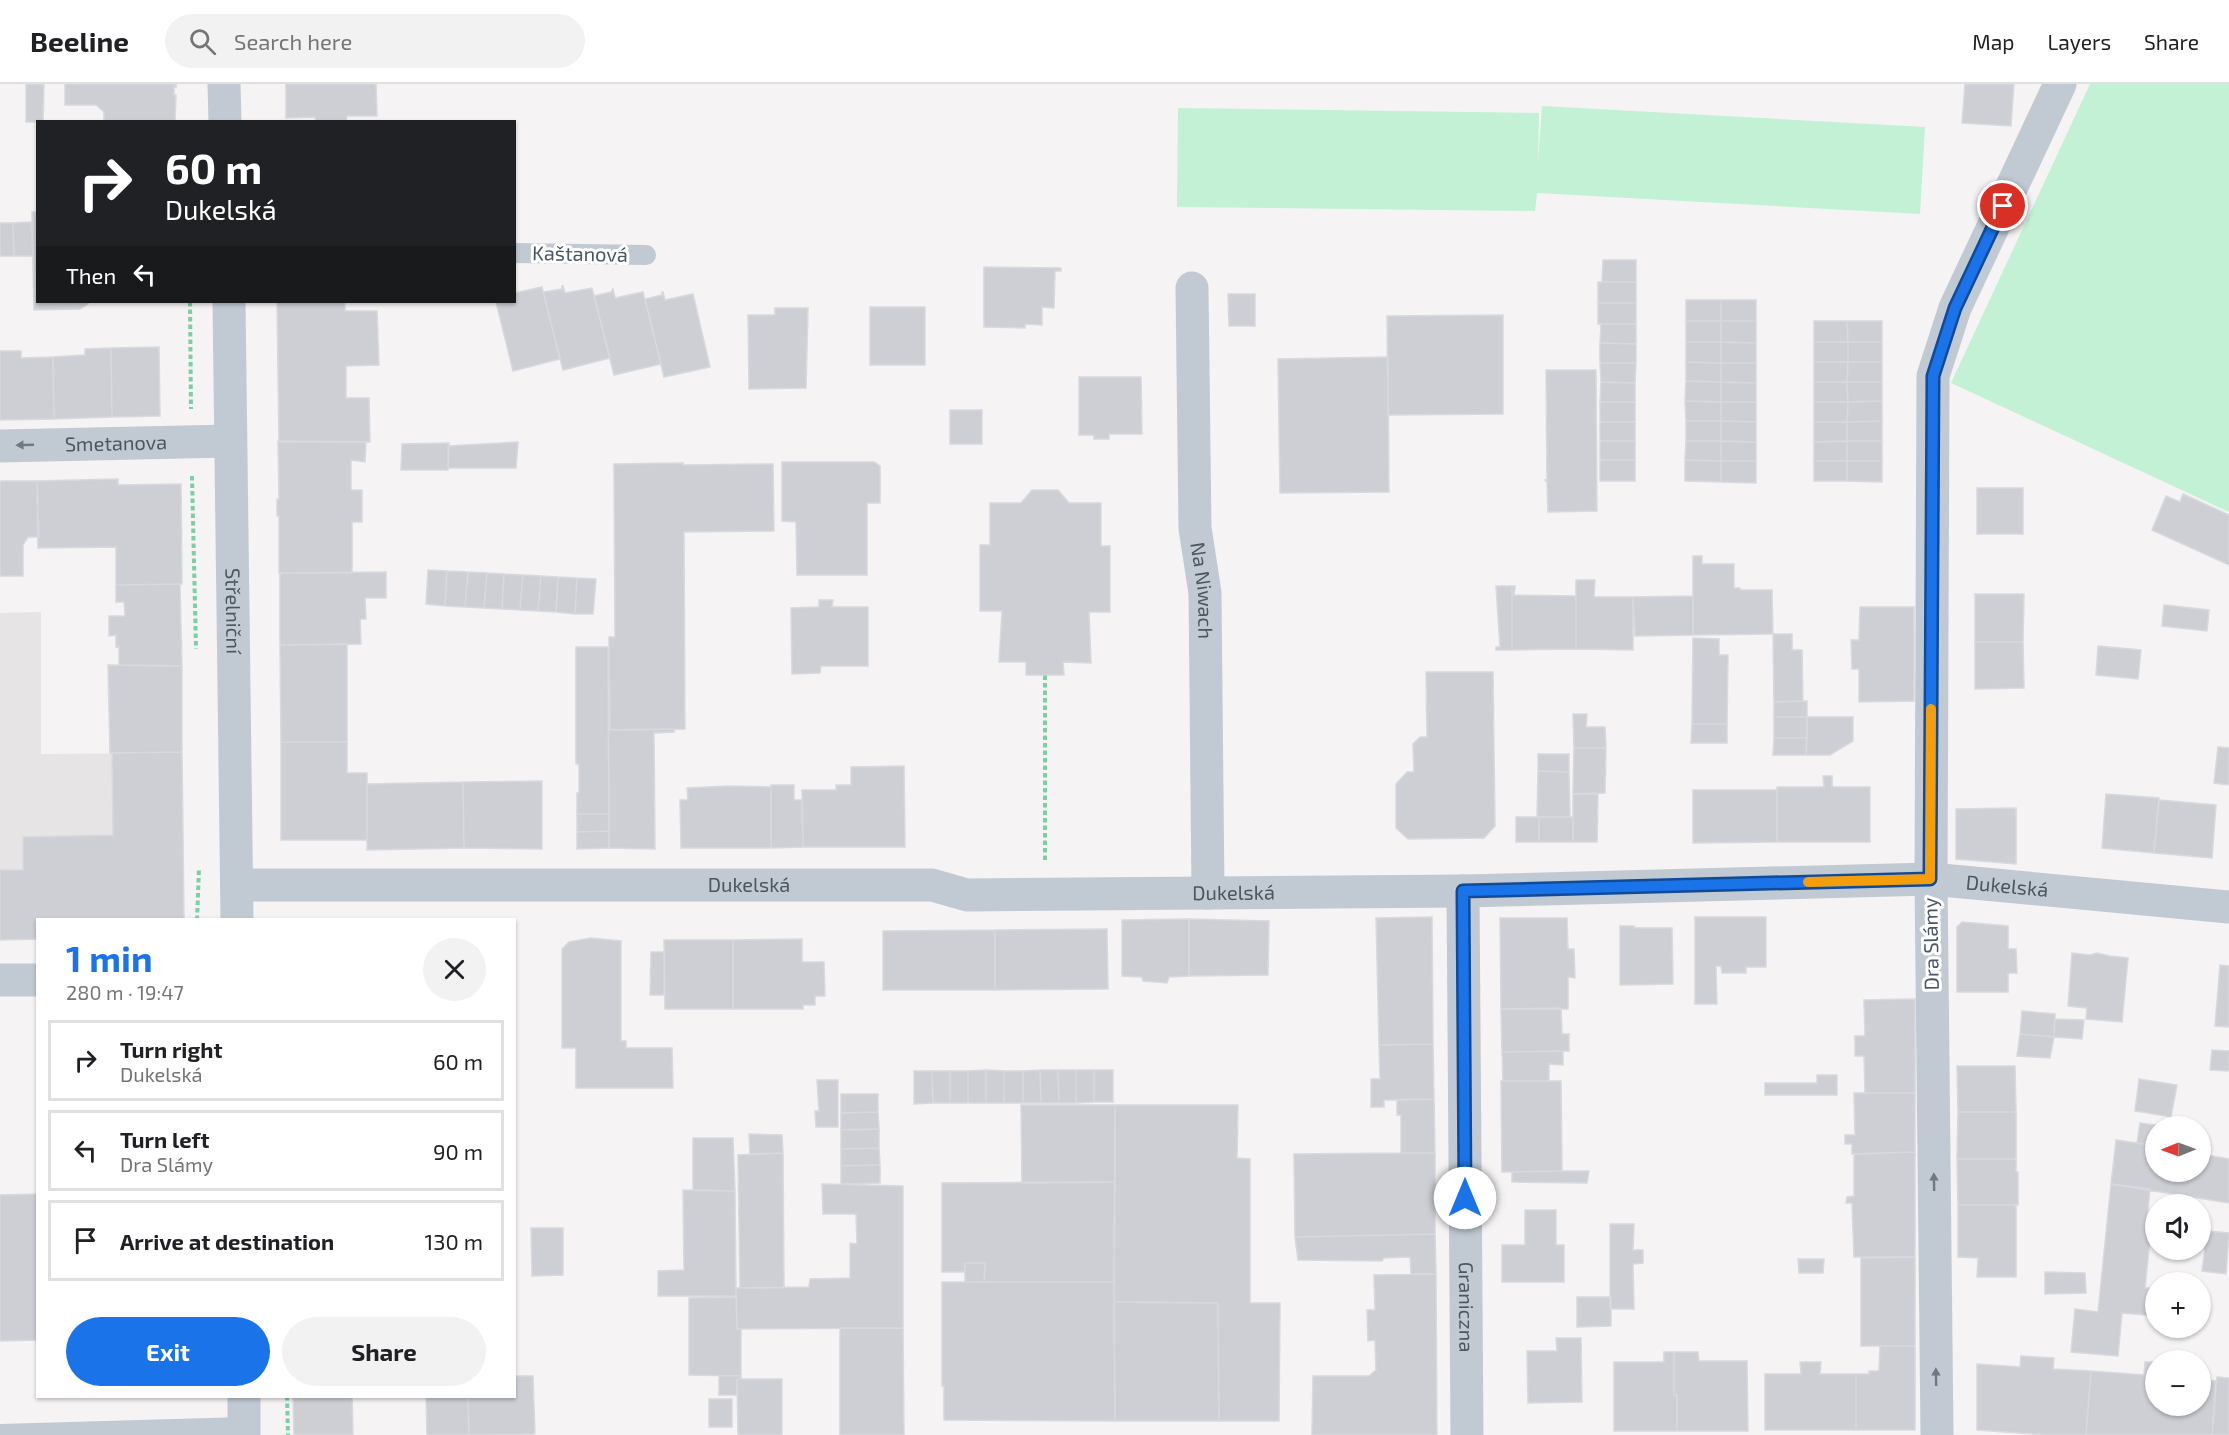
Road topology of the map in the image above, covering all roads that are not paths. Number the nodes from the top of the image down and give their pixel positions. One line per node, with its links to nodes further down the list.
1 (224, 84): 3 (street)
2 (2060, 84): 10 (street, Dra Slámy)
3 (225, 120)
4 (516, 253): 5 (lane, Kaštanová)
5 (646, 255)
6 (1192, 288): 13 (street, Na Niwach)
7 (229, 303): 8 (street, Střelniční)
8 (230, 441): 9 (street, Smetanova, one-way to 9); 11 (street, Střelniční)
9 (0, 446)
10 (1930, 879): 12 (street, Dukelská); 14 (street, Dukelská); 21 (street, Dra Slámy, one-way to 10)
11 (237, 885): 13 (street, Dukelská); 15 (street, Střelniční)
12 (1463, 891): 13 (street, Dukelská); 20 (street, Graniczna)
13 (1208, 893)
14 (2229, 907)
15 (237, 918)
16 (0, 980): 17 (street)
17 (36, 980)
18 (244, 1420): 19 (lane)
19 (0, 1434)
20 (1467, 1435)
21 (1937, 1435)

